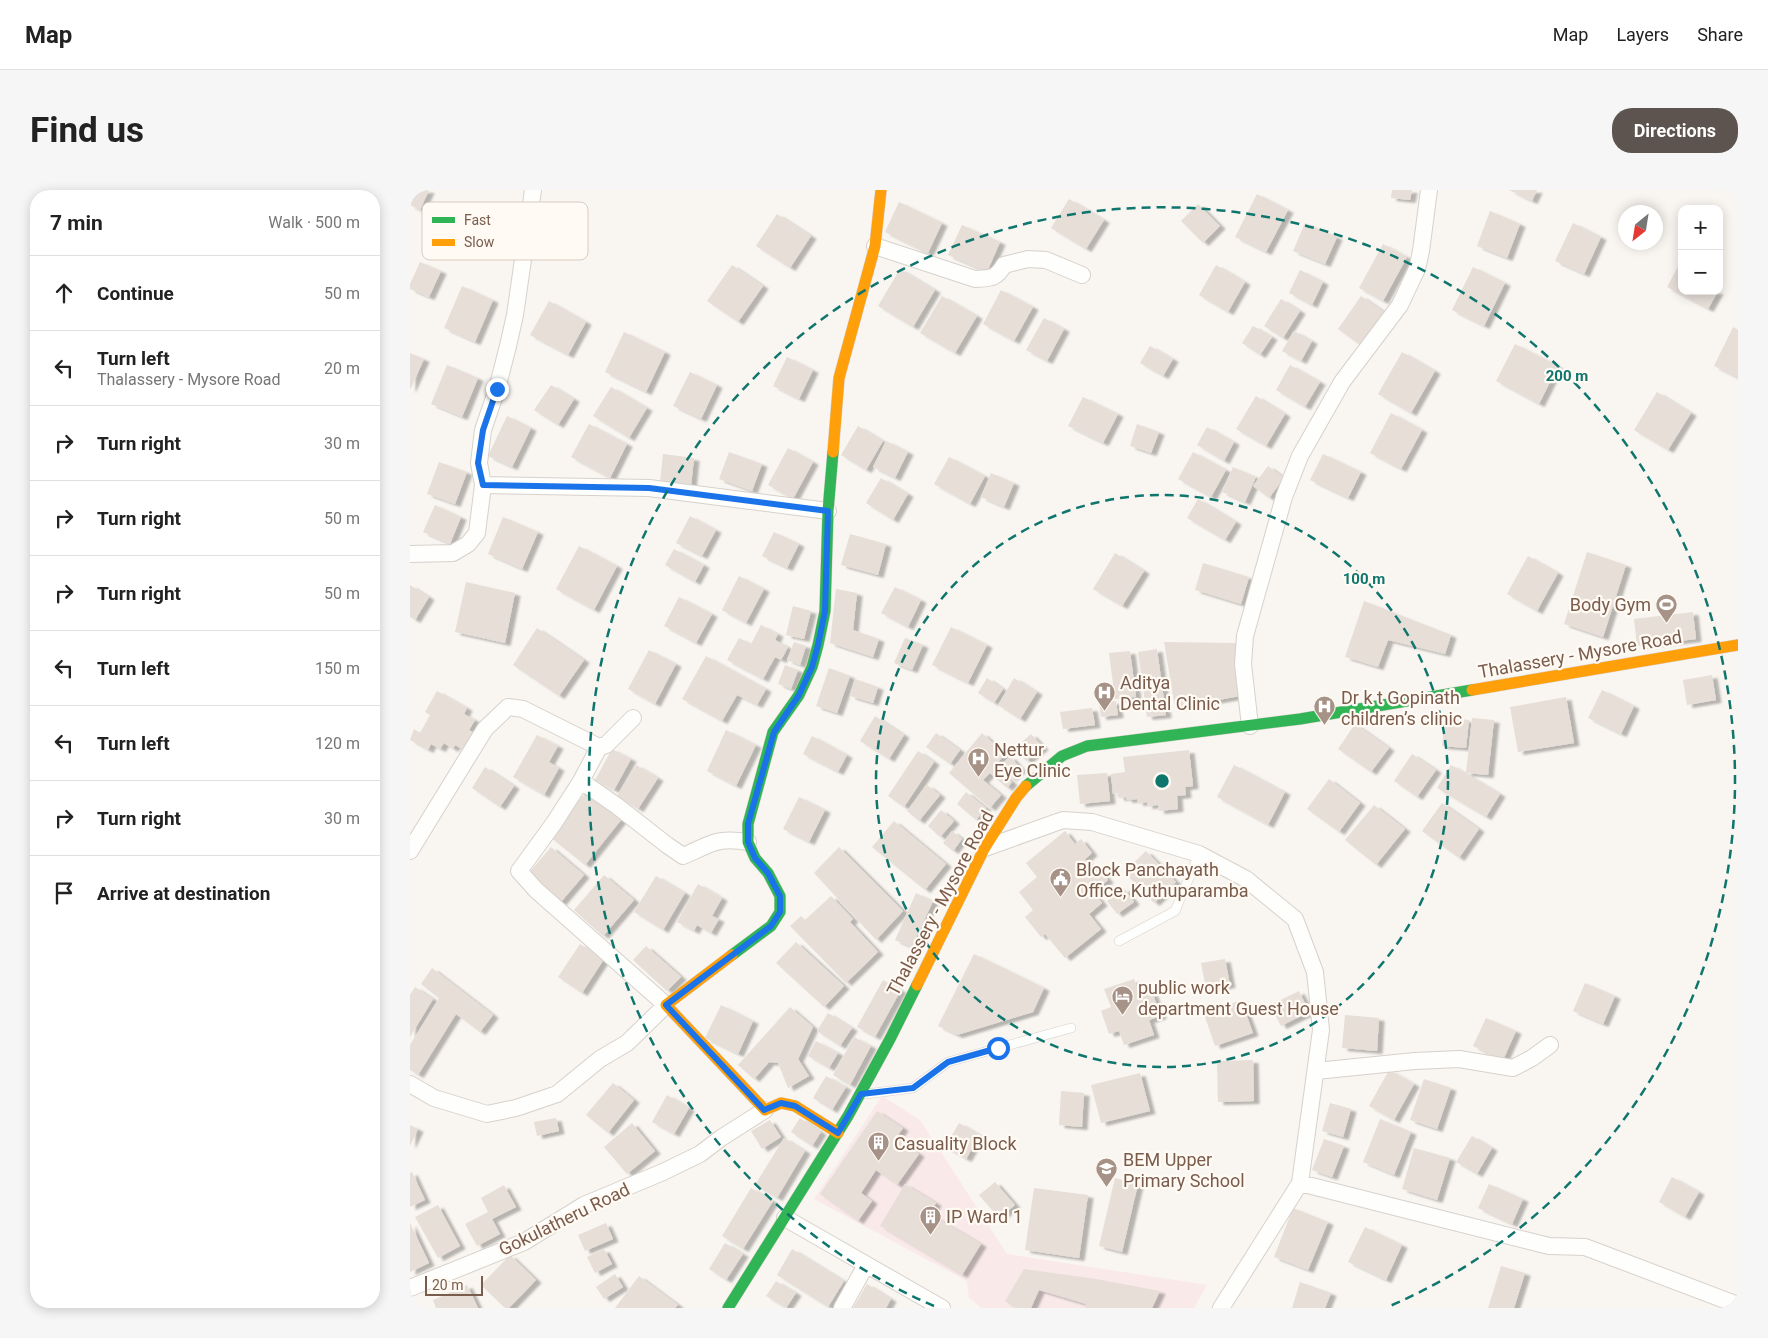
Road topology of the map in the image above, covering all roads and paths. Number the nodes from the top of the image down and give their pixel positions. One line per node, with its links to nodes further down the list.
1 (881, 190): 3 (main road)
2 (1429, 190): 11 (street)
3 (875, 246): 5 (street); 7 (main road)
4 (522, 260): 6 (street)
5 (1082, 275)
6 (483, 485): 7 (street); 8 (street)
7 (828, 511): 14 (main road)
8 (410, 554)
9 (1738, 645): 11 (main road, Thalassery - Mysore Road)
10 (633, 718): 12 (street)
11 (1250, 726): 15 (main road, Thalassery - Mysore Road)
12 (600, 747): 13 (street); 16 (street)
13 (581, 781): 14 (street); 19 (street)
14 (748, 842): 19 (main road)
15 (984, 849): 17 (street); 24 (main road, Thalassery - Mysore Road)
16 (410, 852)
17 (1199, 854): 18 (lane); 22 (street)
18 (1120, 941)
19 (666, 1005): 23 (street); 25 (main road)
20 (1071, 1028): 24 (lane)
21 (1550, 1045): 22 (street)
22 (1316, 1071): 27 (street)
23 (410, 1084)
24 (861, 1094): 26 (main road, Thalassery - Mysore Road)
25 (764, 1110): 26 (main road); 30 (street, Gokulatheru Road)
26 (838, 1133): 28 (main road, Thalassery - Mysore Road)
27 (1300, 1183): 31 (street); 35 (street)
28 (785, 1218): 29 (street); 32 (main road, Thalassery - Mysore Road)
29 (866, 1265): 33 (street); 34 (street)
30 (410, 1288)
31 (1738, 1305)
32 (728, 1308)
33 (842, 1308)
34 (942, 1308)
35 (1221, 1308)

